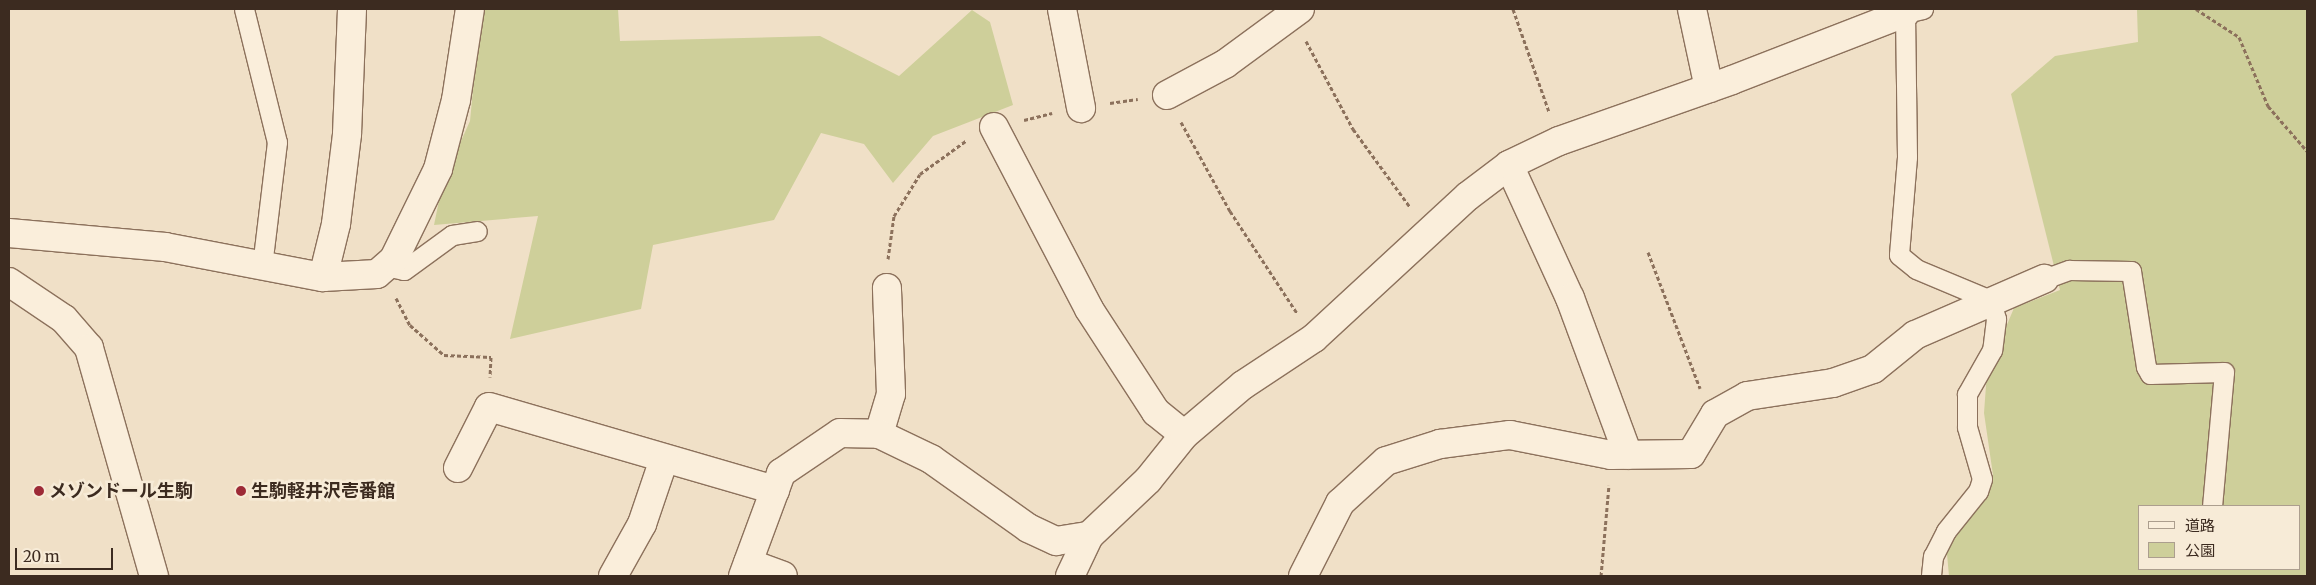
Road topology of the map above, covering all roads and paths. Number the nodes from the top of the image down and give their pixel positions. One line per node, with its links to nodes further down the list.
1 (244, 9): 21 (lane)
2 (352, 9): 23 (street)
3 (470, 9): 22 (street)
4 (1062, 9): 12 (street)
5 (1513, 9): 14 (path)
6 (1692, 9): 10 (street)
7 (2196, 9): 15 (path)
8 (1911, 10): 10 (street); 27 (lane)
9 (1297, 11): 11 (street); 17 (path)
10 (1709, 88): 14 (street)
11 (1166, 95): 28 (path)
12 (1081, 108)
13 (994, 127): 32 (street)
14 (1558, 141): 16 (street)
15 (2307, 151)
16 (1509, 165): 17 (street); 33 (street)
17 (1430, 229): 28 (street)
18 (477, 231): 22 (lane)
19 (9, 233): 21 (street)
20 (1648, 252): 30 (path)
21 (262, 266): 23 (street)
22 (381, 270): 23 (street); 29 (path)
23 (323, 277)
24 (2044, 279): 27 (street); 37 (lane)
25 (9, 282): 40 (street)
26 (887, 288): 31 (street)
27 (1990, 300): 30 (street); 46 (lane)
28 (1314, 338): 32 (street)
29 (489, 407): 34 (street); 35 (street)
30 (1712, 419): 33 (street)
31 (879, 434): 36 (street); 38 (street)
32 (1184, 435): 38 (street)
33 (1620, 455): 44 (street); 45 (path)
34 (664, 459): 36 (street); 41 (street)
35 (458, 468)
36 (775, 490): 39 (street)
37 (2212, 505)
38 (1089, 536): 43 (street)
39 (746, 569): 42 (street)
40 (154, 576)
41 (613, 576)
42 (783, 576)
43 (1070, 576)
44 (1303, 576)
45 (1600, 576)
46 (1931, 576)

